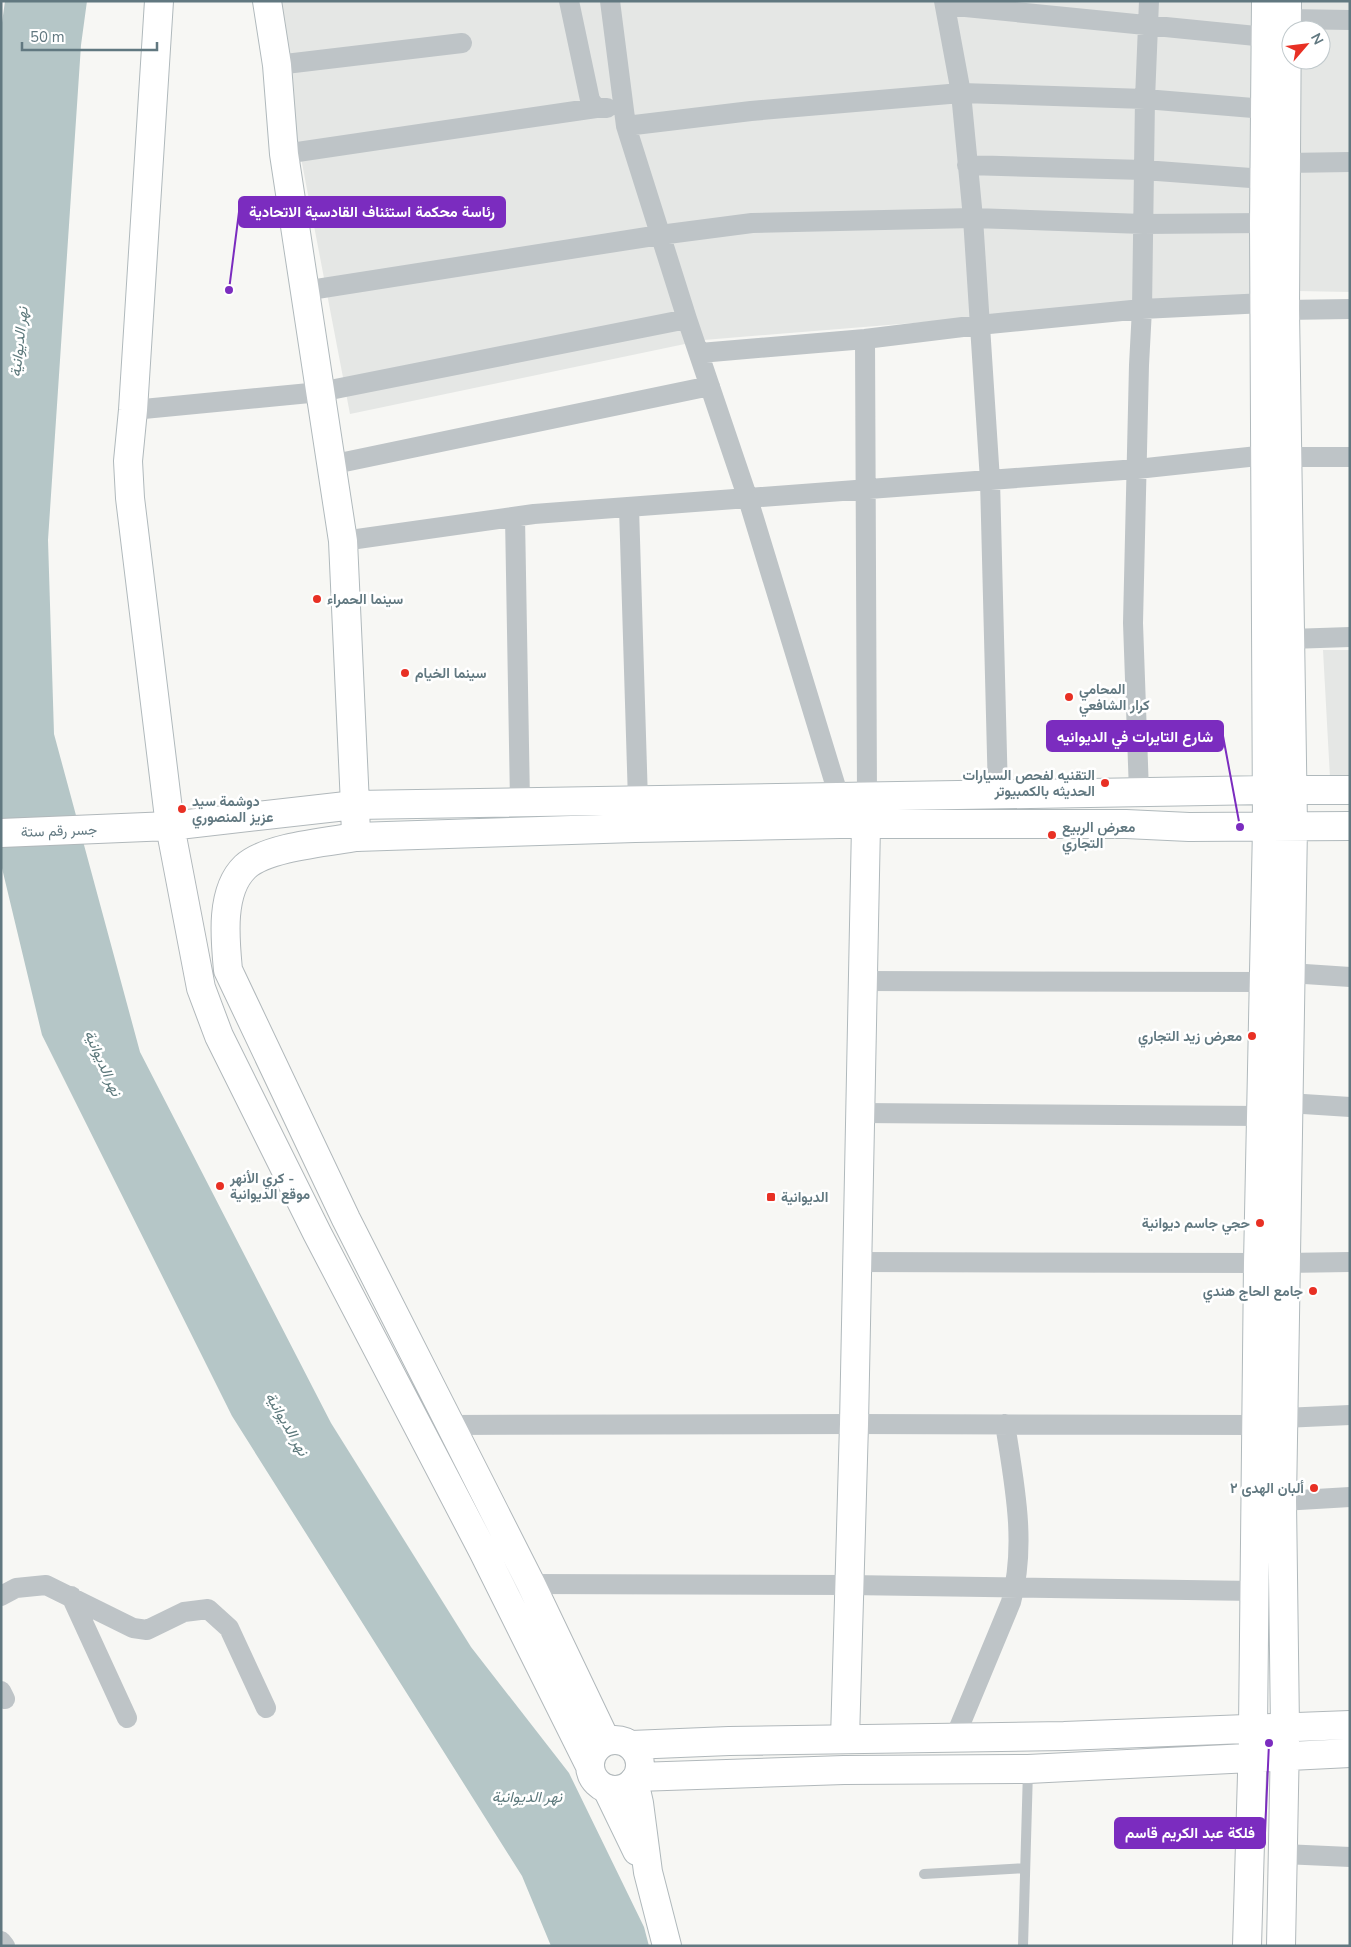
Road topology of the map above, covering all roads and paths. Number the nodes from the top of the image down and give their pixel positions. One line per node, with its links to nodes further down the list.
1 (159, 1): 40 (main road)
2 (267, 1): 13 (main road)
3 (569, 1): 17 (street)
4 (610, 1): 16 (street)
5 (1149, 1): 10 (street)
6 (1266, 1): 11 (main road)
7 (944, 3): 10 (street); 14 (street)
8 (1287, 10): 9 (street); 22 (main road)
9 (1350, 20)
10 (1148, 24): 11 (street); 15 (street)
11 (1266, 37): 18 (main road)
12 (462, 43): 13 (street)
13 (277, 65): 20 (main road)
14 (961, 93): 15 (street); 19 (street); 23 (street)
15 (1145, 99): 18 (street); 24 (street)
16 (624, 105): 17 (street); 19 (street)
17 (596, 108): 20 (street)
18 (1265, 109): 25 (main road)
19 (626, 126): 29 (street)
20 (284, 154): 30 (main road)
21 (1350, 162): 22 (street)
22 (1286, 163): 31 (main road)
23 (968, 164): 24 (street); 26 (street)
24 (1144, 170): 25 (street); 28 (street)
25 (1264, 179): 27 (main road)
26 (973, 218): 28 (street); 29 (street); 35 (street)
27 (1264, 223): 28 (street); 31 (main road)
28 (1143, 224): 32 (street)
29 (660, 235): 30 (street); 34 (street)
30 (304, 290): 39 (main road)
31 (1275, 307): 32 (street); 33 (street); 41 (main road)
32 (1142, 309): 35 (street); 44 (street)
33 (1350, 309)
34 (687, 319): 37 (street); 39 (street)
35 (979, 325): 36 (street); 45 (street)
36 (865, 339): 37 (street); 46 (street)
37 (700, 353): 38 (street)
38 (710, 386): 43 (street); 47 (street)
39 (320, 392): 40 (street); 43 (main road)
40 (133, 410): 63 (main road)
41 (1277, 456): 42 (street); 44 (street); 52 (main road); 53 (main road)
42 (1350, 457)
43 (330, 465): 50 (main road)
44 (1137, 470): 45 (street); 55 (street)
45 (990, 480): 46 (street); 56 (street)
46 (864, 490): 47 (street); 58 (street)
47 (748, 498): 48 (street); 57 (street)
48 (629, 507): 49 (street); 59 (street)
49 (515, 517): 50 (street); 60 (street)
50 (343, 541): 61 (main road)
51 (1350, 637): 52 (street)
52 (1290, 639): 53 (main road)
53 (1280, 790): 54 (main road, جسر رقم ستة); 55 (main road, جسر رقم ستة); 64 (main road)
54 (1350, 790)
55 (1139, 792): 56 (main road, جسر رقم ستة)
56 (998, 794): 58 (main road, جسر رقم ستة)
57 (839, 797): 58 (main road, جسر رقم ستة); 59 (main road, جسر رقم ستة)
58 (867, 797)
59 (638, 801): 60 (main road, جسر رقم ستة)
60 (520, 802): 61 (main road, جسر رقم ستة)
61 (355, 805): 63 (main road, جسر رقم ستة); 67 (main road)
62 (866, 824): 64 (main road); 67 (main road); 70 (main road)
63 (170, 826): 66 (main road, جسر رقم ستة); 77 (main road)
64 (1280, 826): 65 (main road); 68 (main road); 71 (main road)
65 (1350, 826)
66 (1, 833)
67 (356, 837): 76 (main road)
68 (1290, 973): 69 (street); 72 (main road)
69 (1350, 977)
70 (864, 981): 71 (street); 74 (main road)
71 (1264, 982): 75 (main road)
72 (1288, 1103): 73 (street); 81 (main road)
73 (1350, 1107)
74 (860, 1113): 75 (street); 78 (main road)
75 (1261, 1116): 80 (main road)
76 (346, 1219): 77 (main road); 86 (main road)
77 (317, 1233): 91 (main road)
78 (857, 1262): 80 (street); 84 (main road)
79 (1350, 1262): 81 (street)
80 (1258, 1263): 87 (main road)
81 (1285, 1263): 83 (main road)
82 (1350, 1415): 83 (street)
83 (1283, 1418): 89 (main road)
84 (854, 1424): 85 (street); 86 (street); 93 (main road)
85 (1005, 1424): 87 (street); 94 (street)
86 (449, 1425): 90 (main road)
87 (1257, 1425): 95 (main road)
88 (1350, 1497): 89 (street)
89 (1282, 1501): 101 (main road)
90 (508, 1541): 91 (main road); 92 (main road)
91 (483, 1551): 109 (main road)
92 (531, 1584): 93 (street); 105 (main road)
93 (849, 1585): 94 (street); 104 (main road)
94 (1015, 1588): 95 (street); 103 (street)
95 (1255, 1591): 102 (main road)
96 (1, 1596): 97 (street)
97 (71, 1596): 98 (street); 99 (street)
98 (266, 1708)
99 (127, 1718)
100 (1350, 1725): 101 (main road)
101 (1285, 1728): 102 (main road); 107 (main road)
102 (1253, 1729): 103 (main road); 108 (main road)
103 (955, 1737): 104 (main road)
104 (845, 1739): 105 (main road)
105 (618, 1743): 109 (main road); 111 (main road)
106 (1350, 1753): 107 (main road)
107 (1285, 1756): 108 (main road); 113 (main road)
108 (1252, 1758): 110 (main road); 122 (main road)
109 (590, 1766): 112 (main road)
110 (1028, 1769): 111 (main road); 115 (lane)
111 (635, 1779): 112 (main road); 116 (main road)
112 (607, 1789): 116 (main road)
113 (1282, 1854): 114 (street); 123 (main road)
114 (1350, 1857)
115 (1025, 1868): 117 (lane); 121 (lane)
116 (648, 1872): 120 (main road)
117 (924, 1874)
118 (1, 1941): 119 (street)
119 (5, 1946)
120 (667, 1946)
121 (1023, 1946)
122 (1247, 1946)
123 (1281, 1946)

